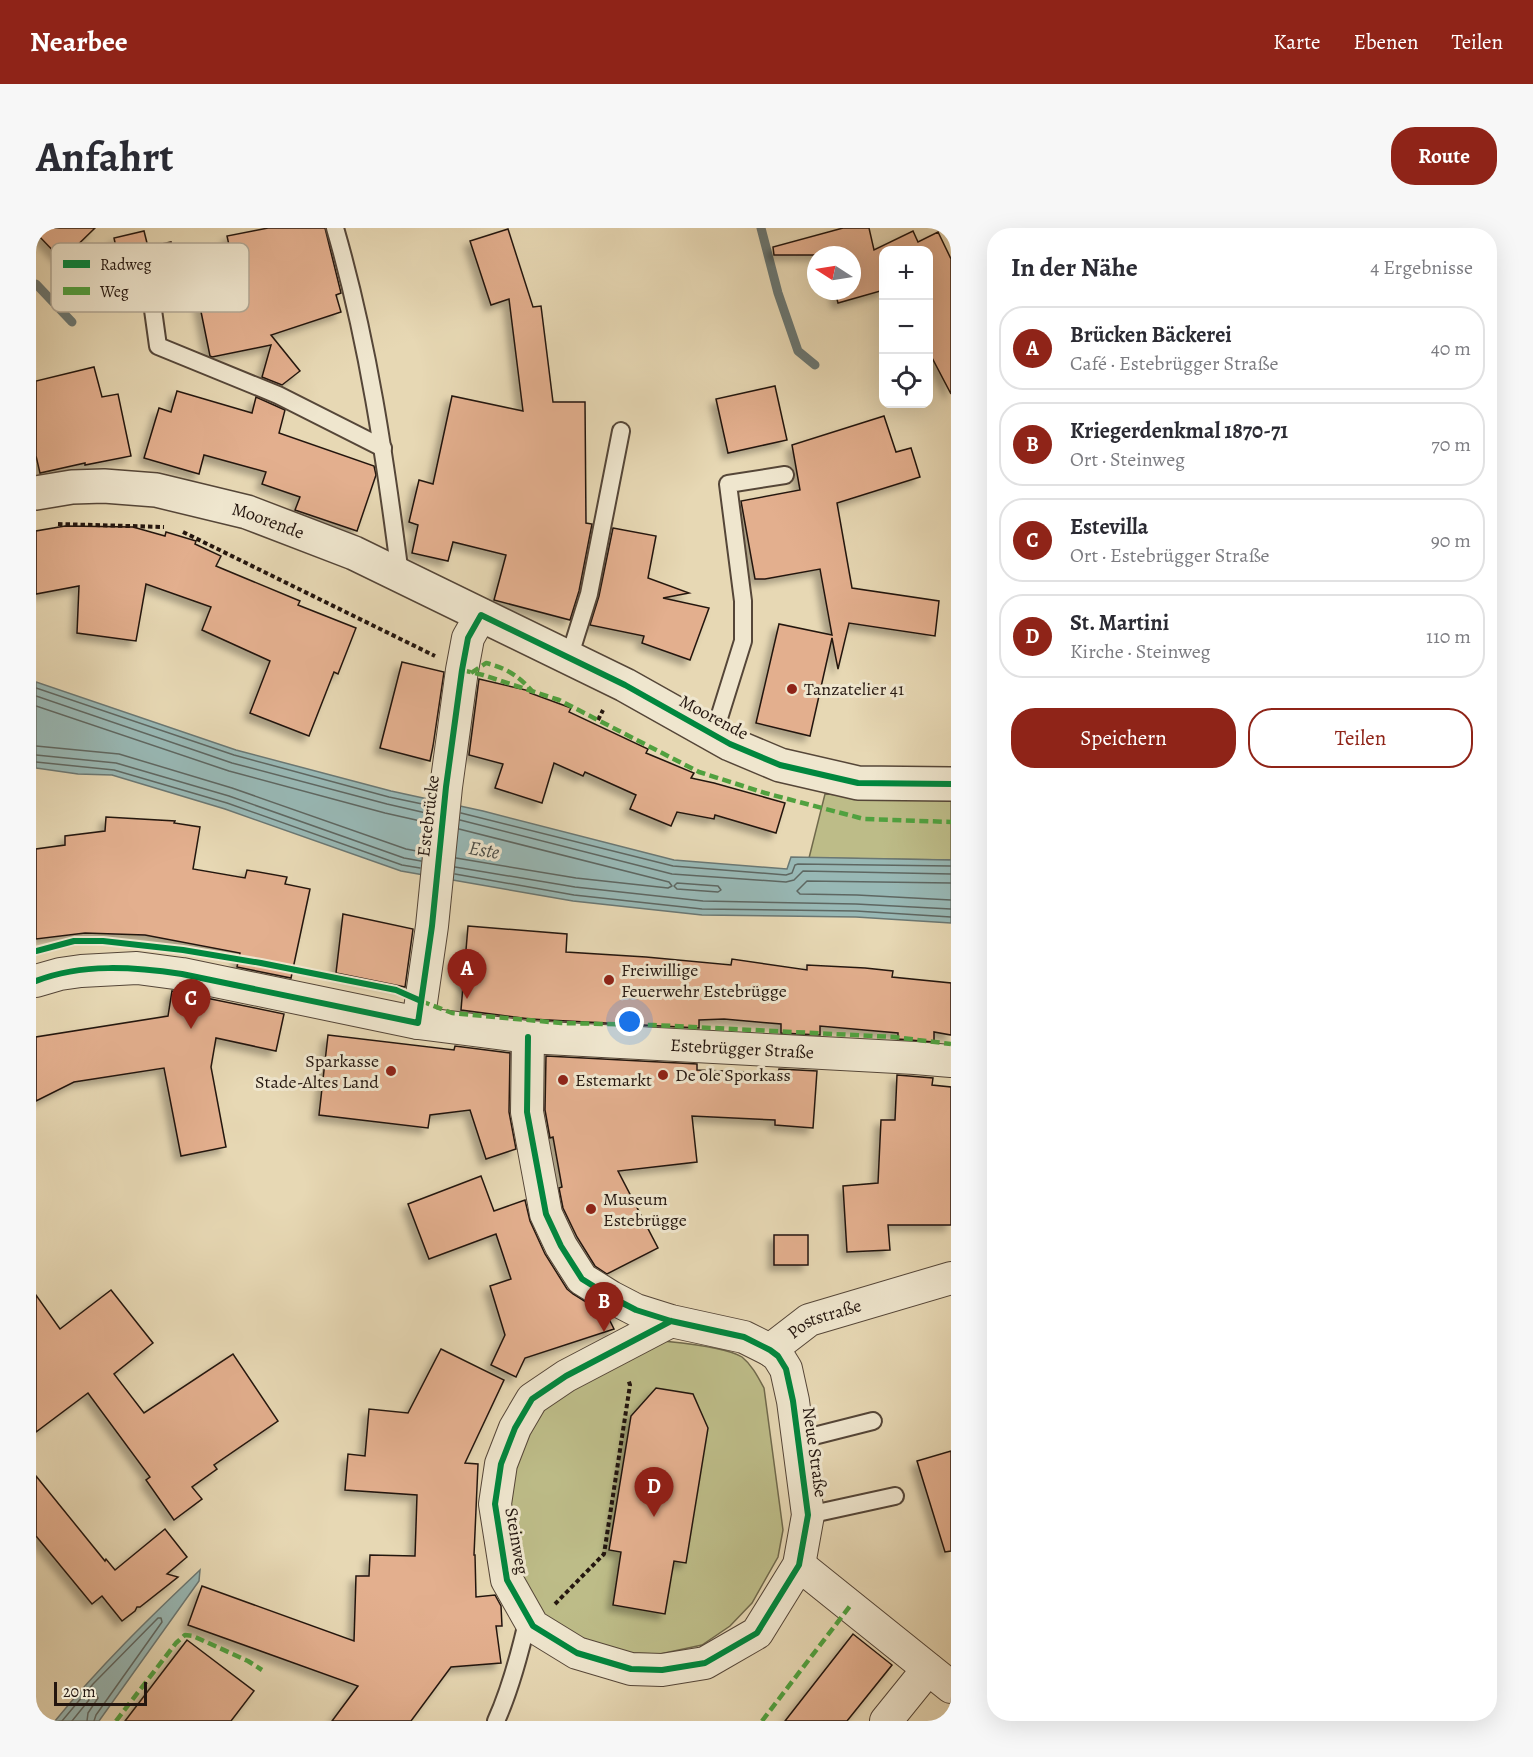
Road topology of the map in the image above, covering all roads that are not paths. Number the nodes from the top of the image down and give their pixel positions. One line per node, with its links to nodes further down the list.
1 (335, 228): 4 (lane)
2 (153, 312): 4 (lane)
3 (621, 430): 9 (lane)
4 (383, 448): 7 (lane)
5 (785, 475): 10 (lane)
6 (36, 493): 7 (street, Moorende)
7 (400, 575): 8 (street, Moorende)
8 (481, 615): 9 (street, Moorende); 13 (street, Estebrücke)
9 (569, 658): 10 (street, Moorende)
10 (714, 734): 11 (street, Moorende)
11 (951, 784)
12 (36, 981): 13 (street, Estebrügger Straße)
13 (418, 1023): 14 (street, Estebrügger Straße)
14 (528, 1037): 15 (street, Estebrügger Straße); 17 (street)
15 (951, 1061)
16 (951, 1278): 18 (street, Poststraße)
17 (671, 1321): 18 (street, Poststraße); 24 (street, Steinweg)
18 (770, 1350): 20 (street, Neue Straße)
19 (873, 1421): 20 (lane)
20 (798, 1440): 22 (street, Neue Straße)
21 (895, 1496): 22 (lane)
22 (808, 1515): 23 (street, Neue Straße)
23 (799, 1565): 24 (street, Steinweg); 25 (street)
24 (531, 1622): 26 (lane)
25 (939, 1678): 27 (street)
26 (496, 1721)
27 (886, 1721)

